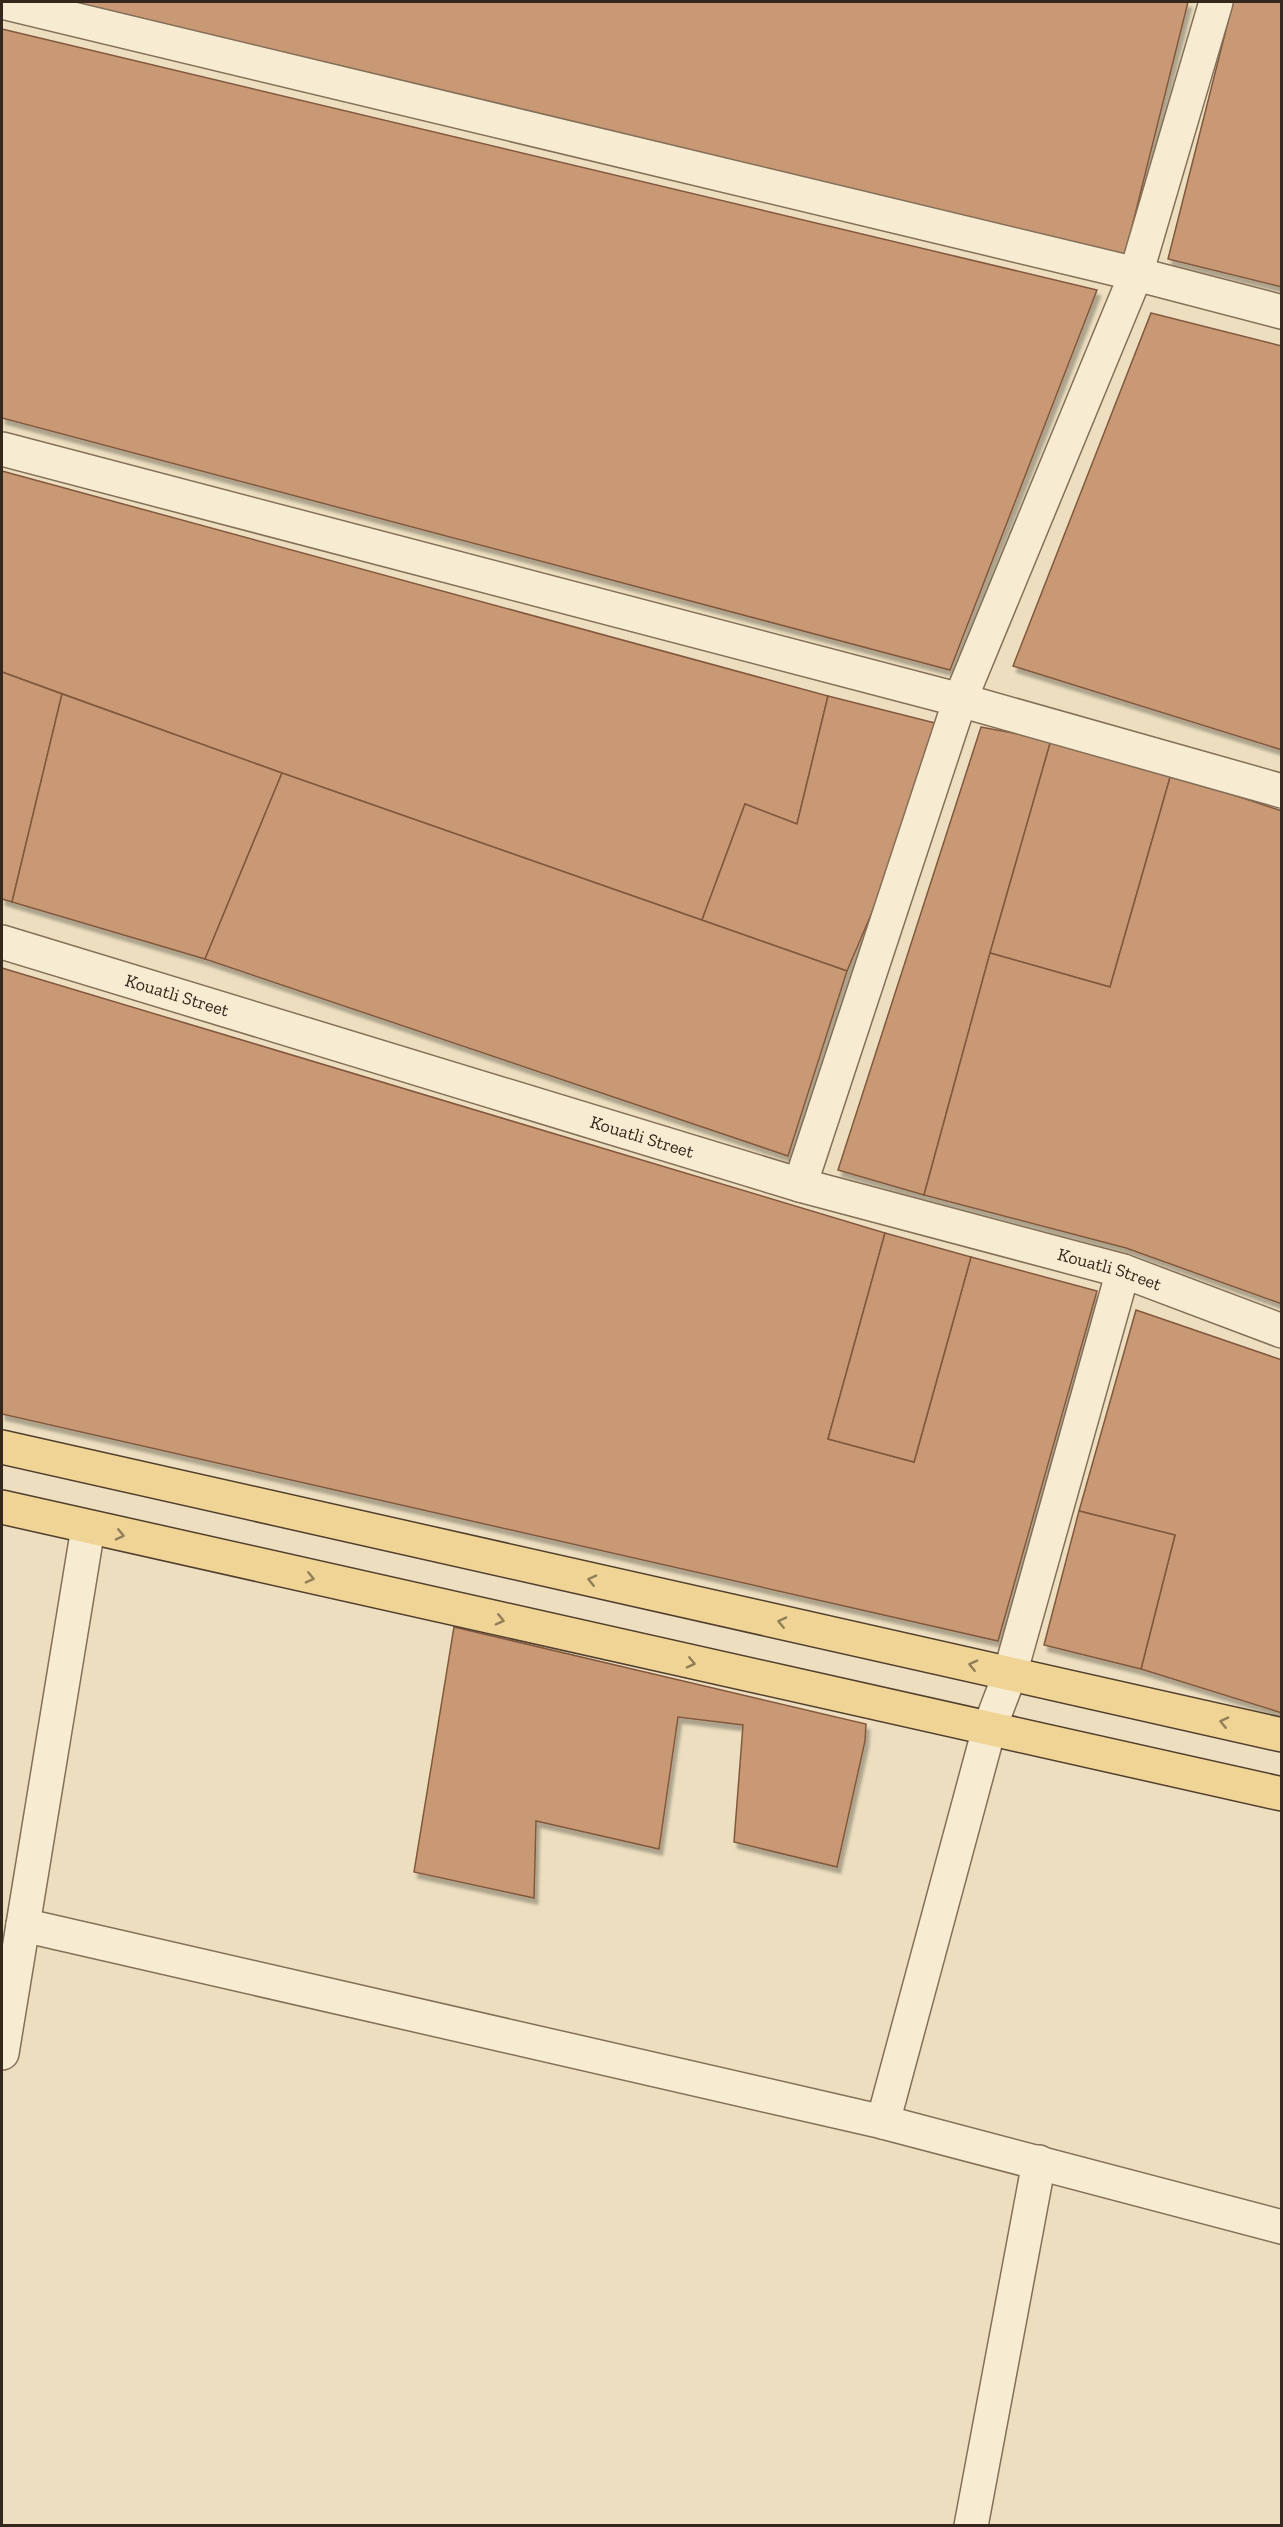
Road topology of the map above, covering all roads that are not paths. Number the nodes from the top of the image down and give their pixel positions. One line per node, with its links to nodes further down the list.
1 (2, 2): 3 (street)
2 (1216, 2): 3 (street)
3 (1136, 274): 4 (street); 6 (street)
4 (1281, 312)
5 (2, 449): 6 (street)
6 (960, 700): 7 (street); 9 (street)
7 (1281, 791)
8 (2, 942): 9 (street, Kouatli Street)
9 (800, 1185): 10 (street, Kouatli Street)
10 (1124, 1271): 11 (street, Kouatli Street); 15 (street)
11 (1281, 1331)
12 (2, 1447): 15 (main road, one-way to 12)
13 (2, 1508): 14 (main road)
14 (88, 1528): 16 (main road, one-way to 16); 19 (street)
15 (1010, 1674): 16 (street); 17 (main road, one-way to 15)
16 (989, 1729): 18 (main road); 21 (street)
17 (1281, 1735)
18 (1281, 1794)
19 (23, 1925): 20 (street); 21 (street)
20 (2, 2053)
21 (883, 2121): 22 (street)
22 (1039, 2162): 23 (street); 24 (street)
23 (1281, 2227)
24 (971, 2526)

